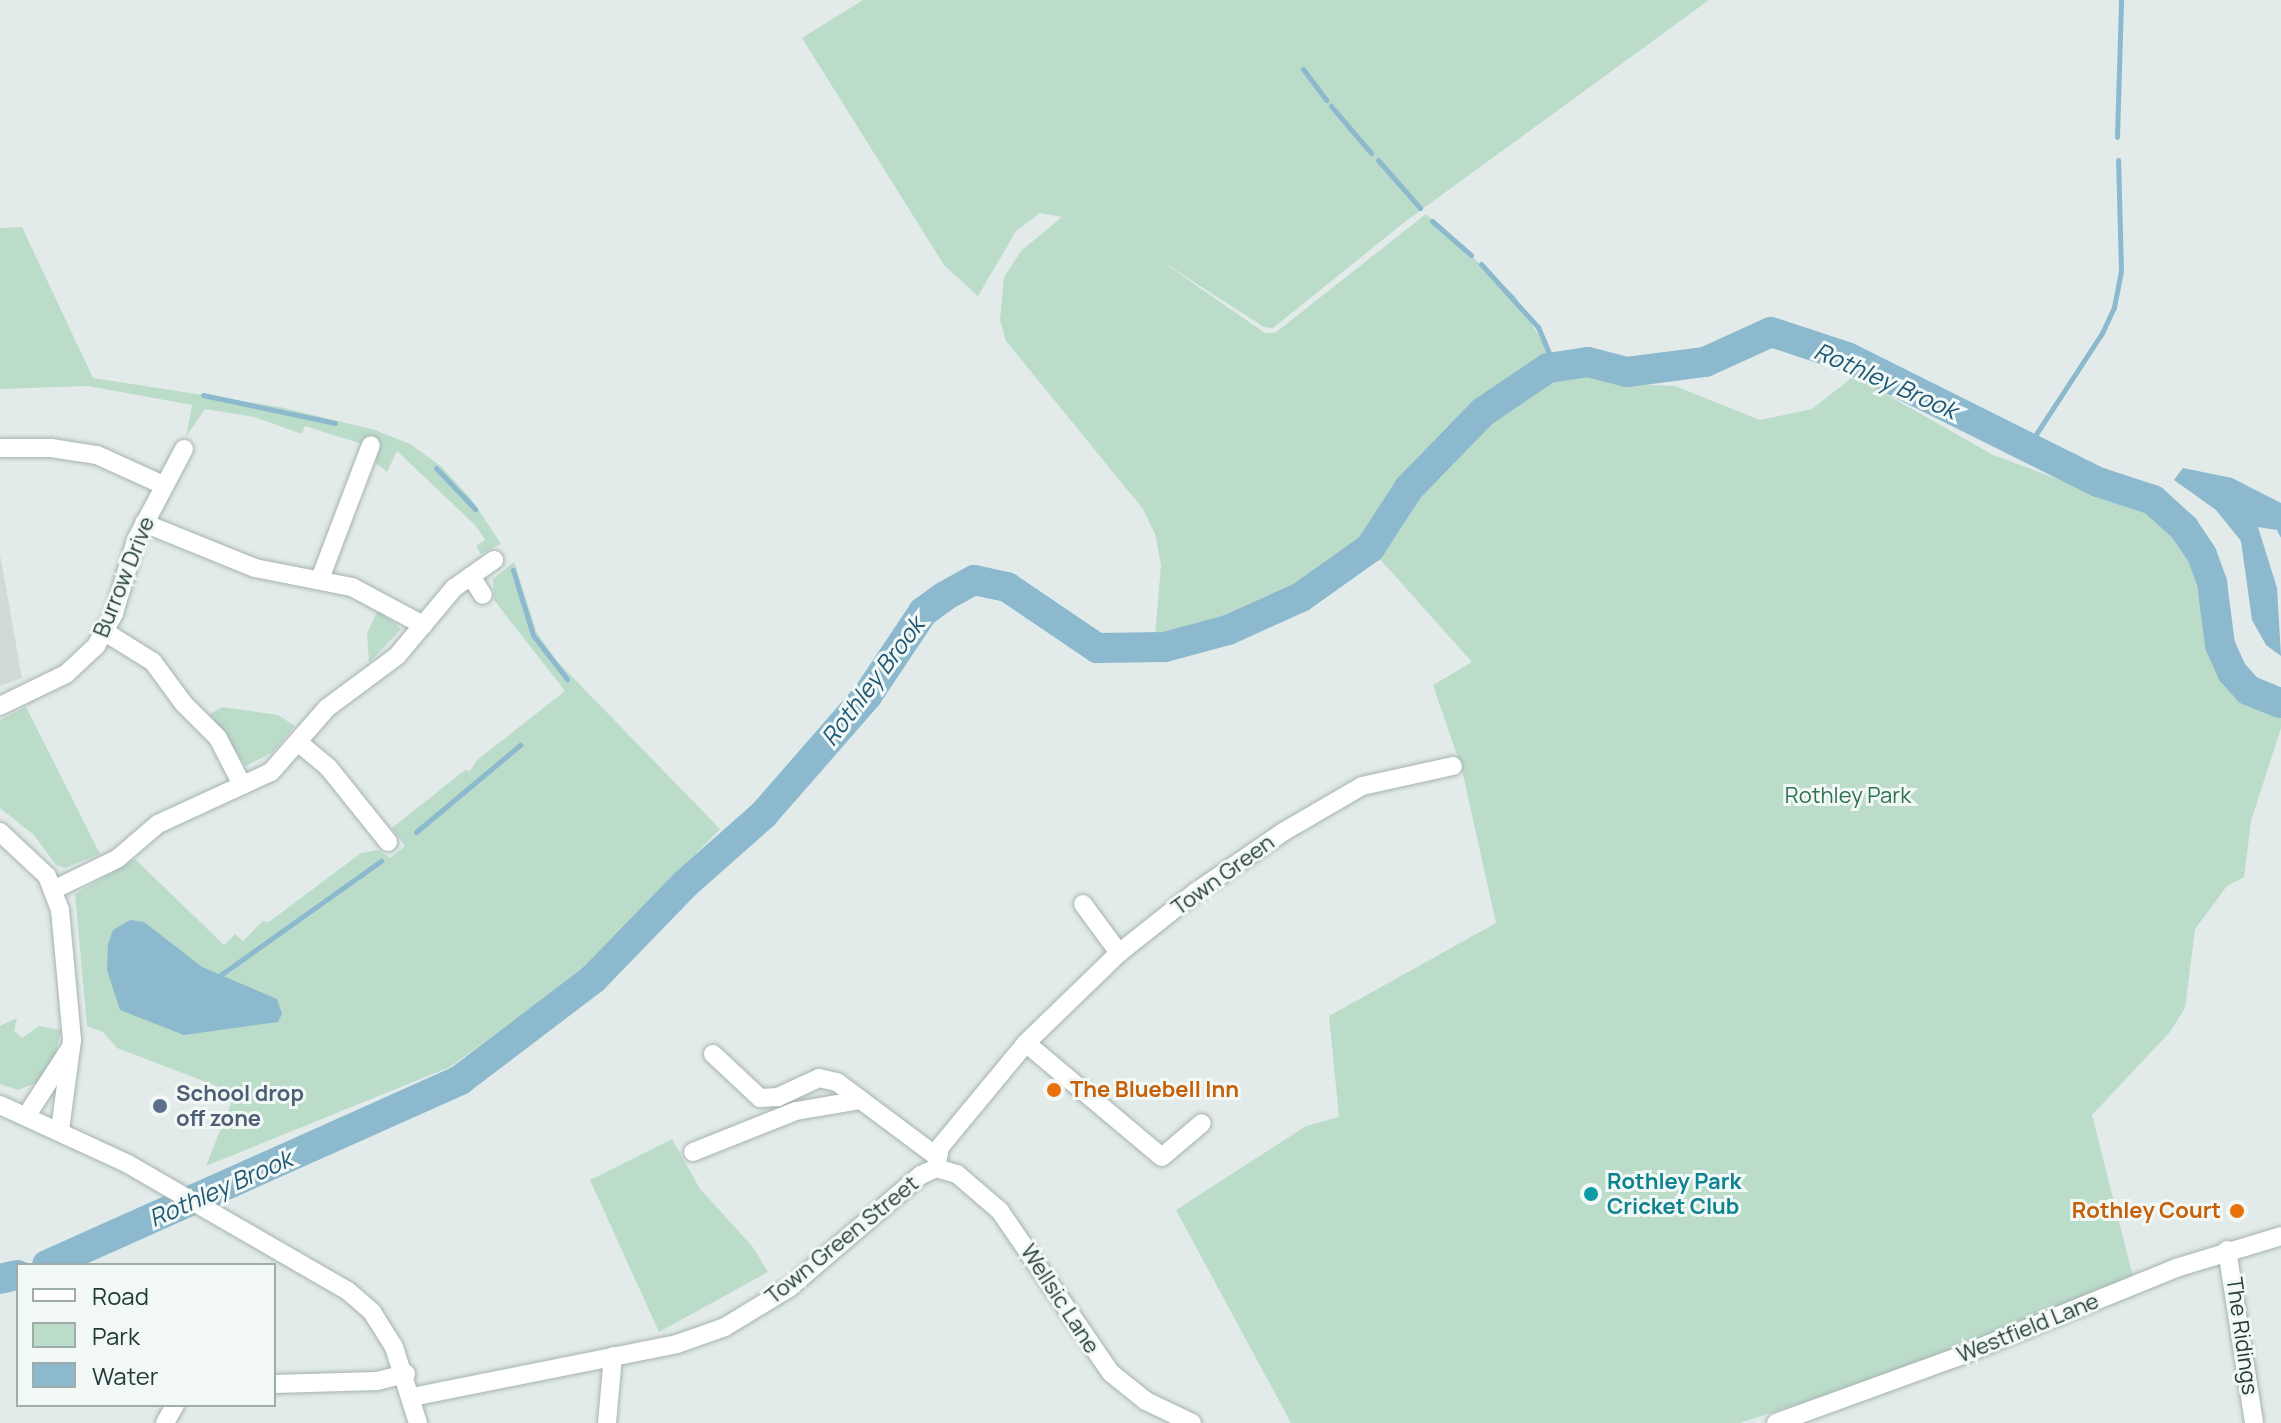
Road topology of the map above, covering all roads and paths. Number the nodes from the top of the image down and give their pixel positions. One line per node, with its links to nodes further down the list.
1 (371, 445): 8 (street)
2 (0, 448): 4 (street)
3 (184, 449): 4 (street, Burrow Drive)
4 (163, 485): 5 (street, Burrow Drive)
5 (144, 523): 8 (street); 11 (street, Burrow Drive)
6 (494, 560): 7 (street)
7 (471, 576): 9 (street); 10 (street)
8 (320, 579): 10 (street)
9 (483, 595)
10 (423, 625): 13 (street)
11 (105, 632): 12 (street, Burrow Drive); 15 (street)
12 (0, 706)
13 (298, 742): 15 (street); 17 (street)
14 (1453, 766): 20 (street, Town Green)
15 (242, 785): 18 (street)
16 (0, 832): 18 (street)
17 (377, 838)
18 (55, 889): 22 (street)
19 (1083, 904): 20 (street)
20 (1119, 953): 21 (street, Town Green)
21 (1026, 1043): 27 (street); 30 (street, Town Green Street)
22 (72, 1045): 26 (street); 28 (street)
23 (716, 1063): 24 (street, Wellsic Lane)
24 (861, 1100): 29 (street); 30 (street, Wellsic Lane)
25 (0, 1105): 26 (street)
26 (27, 1115): 28 (street)
27 (1202, 1123)
28 (60, 1130): 34 (street)
29 (693, 1152)
30 (936, 1162): 33 (street, Town Green Street); 37 (street, Wellsic Lane)
31 (2281, 1236): 32 (street, Westfield Lane)
32 (2227, 1250): 41 (street, Westfield Lane); 42 (street, The Ridings)
33 (613, 1356): 36 (street, Town Green Street); 39 (street)
34 (406, 1374): 35 (street); 36 (street)
35 (276, 1384)
36 (412, 1397): 38 (street)
37 (1162, 1416): 40 (street, Wellsic Lane)
38 (418, 1423)
39 (607, 1423)
40 (1192, 1423)
41 (1776, 1423)
42 (2254, 1423)

